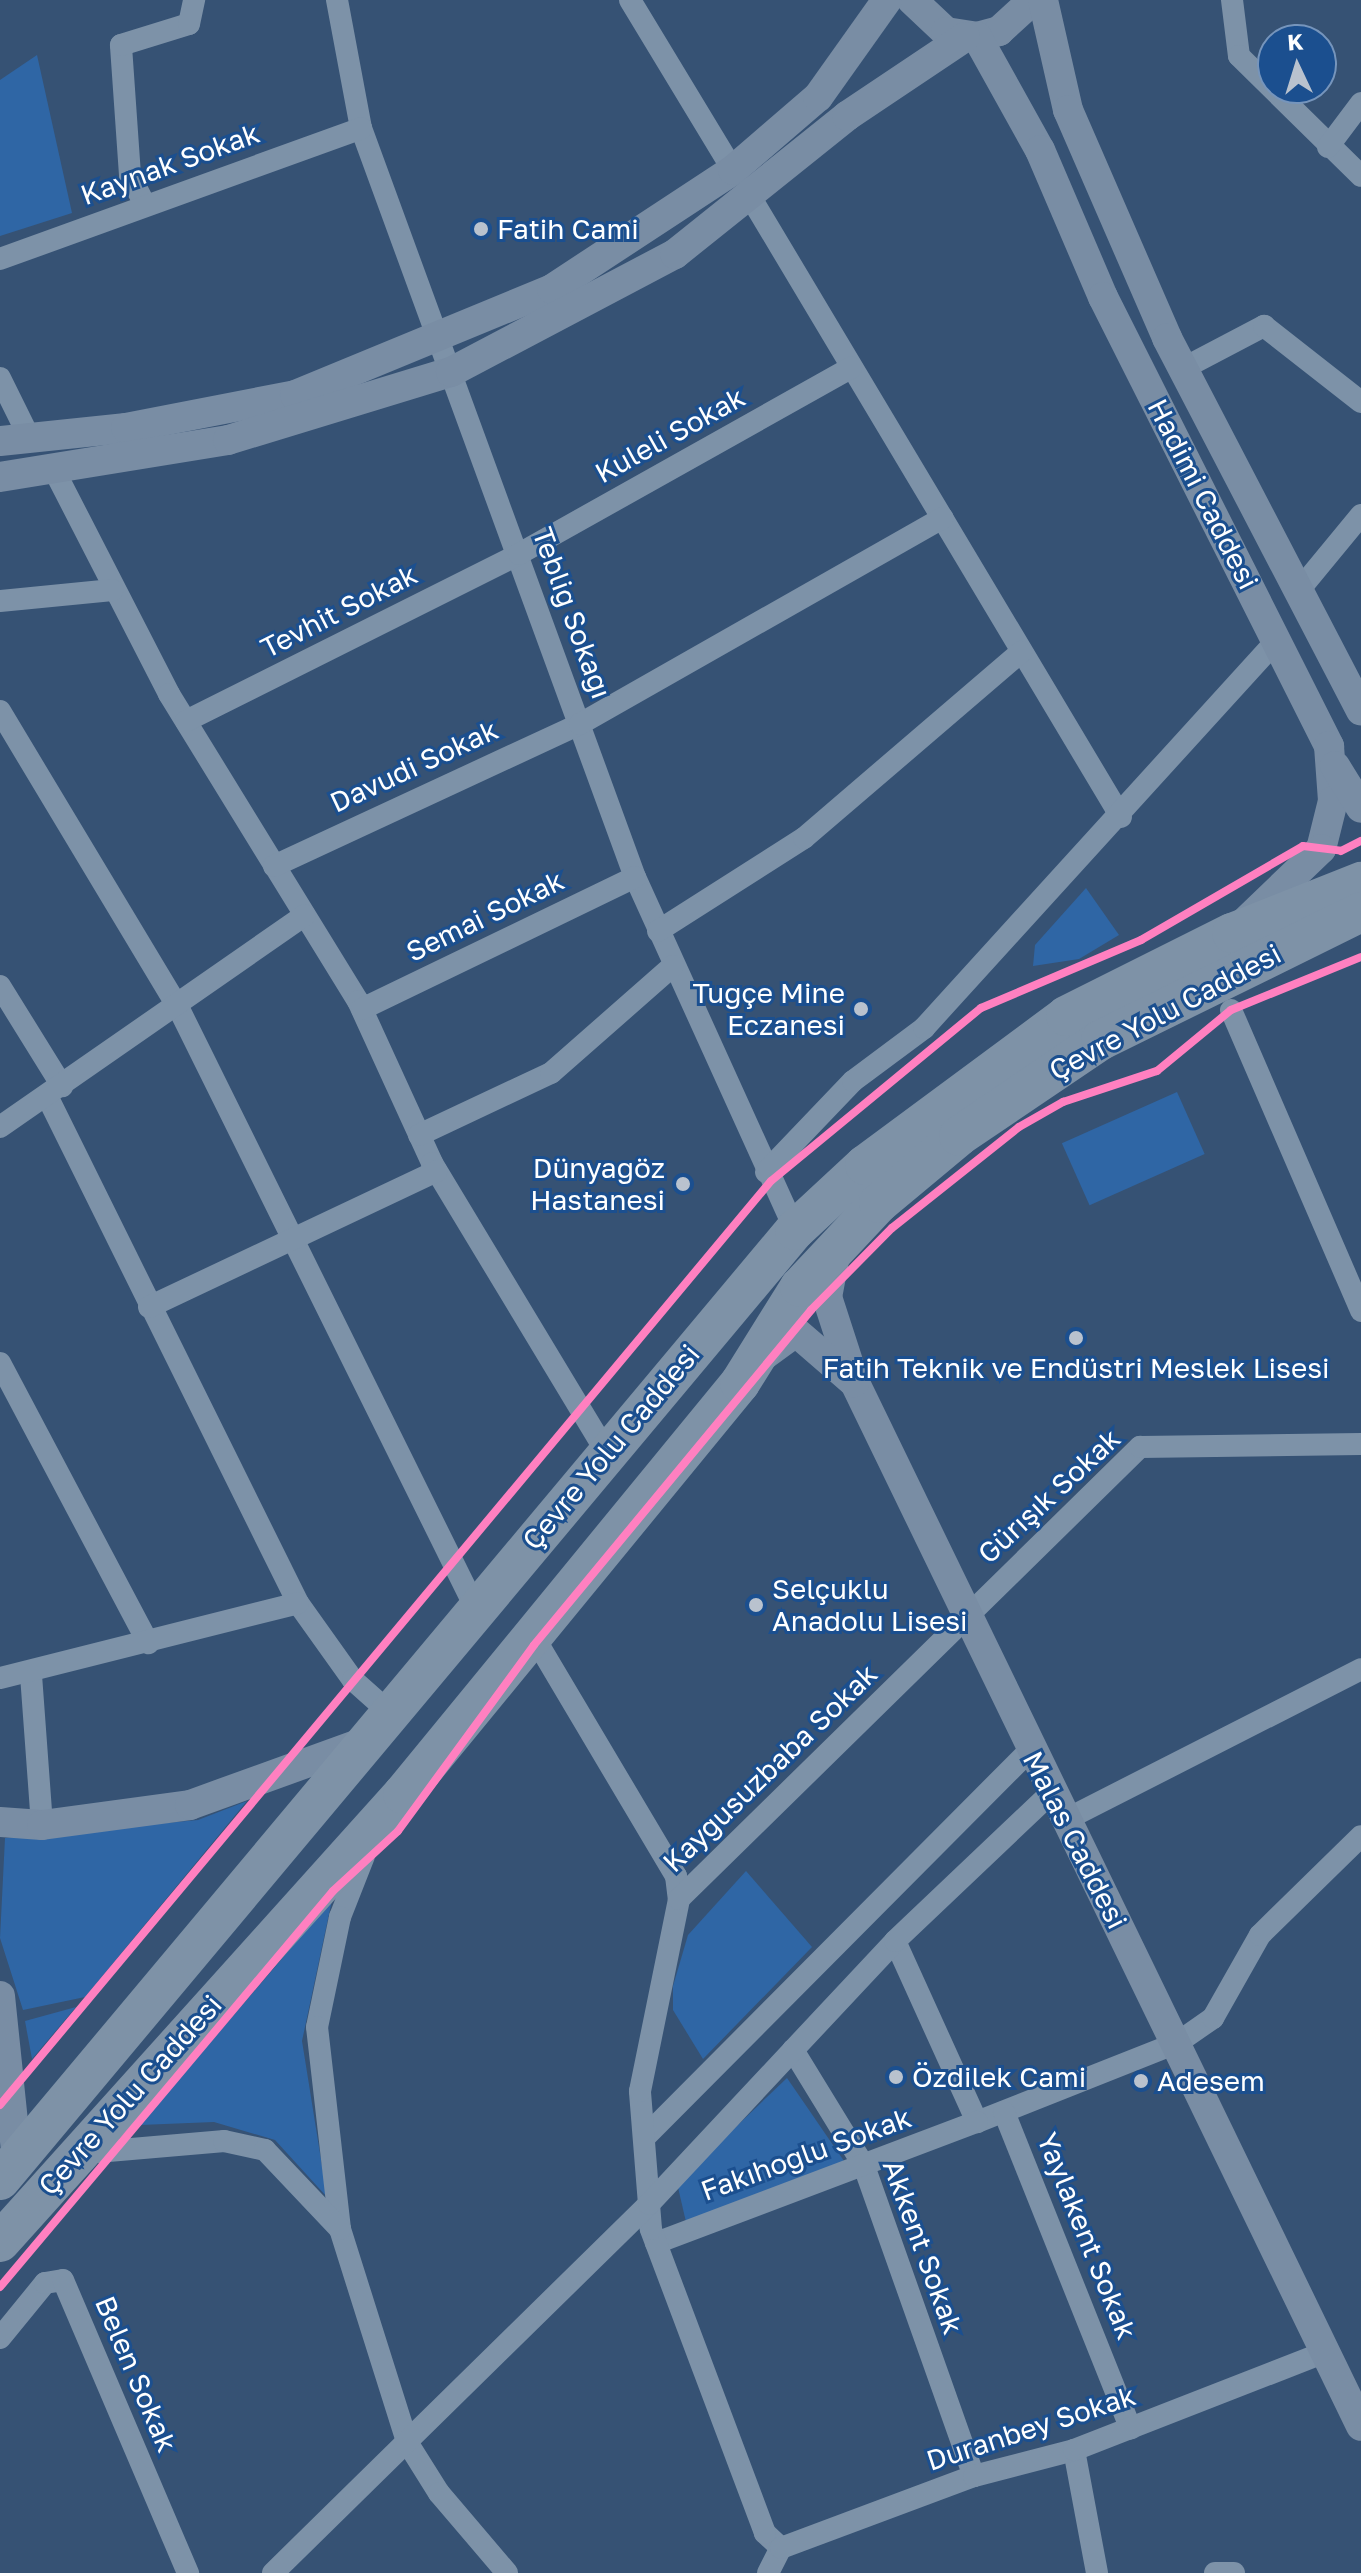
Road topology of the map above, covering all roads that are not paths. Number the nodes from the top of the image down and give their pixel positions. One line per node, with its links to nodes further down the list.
1 (194, 0): 16 (street)
2 (337, 0): 11 (street, Tebliğ Sokağı)
3 (630, 0): 13 (street)
4 (887, 0): 13 (main road)
5 (912, 0): 9 (main road)
6 (1033, 0): 9 (main road)
7 (1043, 0): 20 (main road, Hadimi Caddesi)
8 (1232, 0): 12 (street)
9 (971, 37): 15 (main road); 33 (main road, Hadimi Caddesi)
10 (1361, 103): 12 (street)
11 (361, 128): 16 (street, Kaynak Sokak); 18 (street, Tebliğ Sokağı)
12 (1328, 147): 14 (street)
13 (733, 170): 18 (main road)
14 (1361, 176)
15 (751, 198): 19 (street); 21 (main road)
16 (144, 203): 17 (street, Kaynak Sokak)
17 (0, 259)
18 (439, 341): 21 (street, Tebliğ Sokağı); 24 (main road)
19 (851, 368): 28 (street); 29 (street, Kuleli Sokak)
20 (1182, 369): 23 (street); 30 (main road, Hadimi Caddesi)
21 (451, 372): 25 (main road); 29 (street, Tebliğ Sokağı)
22 (0, 378): 24 (street)
23 (1361, 402)
24 (14, 439)
25 (53, 468): 26 (main road); 31 (street)
26 (0, 477)
27 (1361, 515): 30 (street)
28 (942, 518): 34 (street); 38 (street, Davudi Sokak)
29 (519, 554): 37 (street, Tevhit Sokak); 38 (street, Tebliğ Sokağı)
30 (1300, 589): 35 (main road, Hadimi Caddesi)
31 (112, 590): 32 (street); 37 (street)
32 (0, 601)
33 (1277, 640): 39 (main road, Hadimi Caddesi); 41 (street)
34 (1021, 652): 41 (street); 49 (street)
35 (1361, 710)
36 (0, 711): 53 (street)
37 (186, 721): 43 (street)
38 (580, 724): 43 (street, Davudi Sokak); 44 (street, Tebliğ Sokağı)
39 (1333, 760): 40 (main road); 50 (main road, Hadimi Caddesi)
40 (1361, 808)
41 (1121, 817): 60 (street)
42 (1361, 858): 50 (highway)
43 (274, 866): 47 (street)
44 (635, 877): 49 (street, Tebliğ Sokağı); 54 (street, Semai Sokak)
45 (1361, 882): 50 (highway, Çevre Yolu Caddesi)
46 (1361, 912): 50 (highway, Çevre Yolu Caddesi)
47 (305, 915): 53 (street); 54 (street)
48 (1361, 930): 50 (highway)
49 (658, 931): 51 (street, Tebliğ Sokağı)
50 (1241, 949): 61 (highway, Çevre Yolu Caddesi); 63 (highway, Çevre Yolu Caddesi)
51 (673, 966): 58 (street); 60 (street, Tebliğ Sokağı)
52 (0, 986): 56 (street)
53 (177, 1005): 56 (street); 62 (street)
54 (362, 1009): 58 (street)
55 (1231, 1010): 65 (street)
56 (54, 1091): 57 (street); 64 (street)
57 (0, 1127)
58 (419, 1135): 59 (street)
59 (437, 1171): 62 (street); 70 (street)
60 (766, 1172): 61 (street, Tebliğ Sokağı)
61 (795, 1230): 70 (highway, Çevre Yolu Caddesi)
62 (295, 1240): 64 (street); 72 (street)
63 (838, 1244): 67 (highway, Çevre Yolu Caddesi); 68 (main road, Malas Caddesi)
64 (149, 1307): 71 (street)
65 (1361, 1311)
66 (0, 1363): 75 (street)
67 (740, 1383): 68 (main road); 74 (highway, Çevre Yolu Caddesi)
68 (855, 1383): 73 (main road, Malas Caddesi)
69 (1361, 1444): 73 (street, Gürışık Sokak)
70 (605, 1450): 72 (highway, Çevre Yolu Caddesi)
71 (298, 1603): 75 (street); 79 (street)
72 (476, 1609): 79 (highway, Çevre Yolu Caddesi)
73 (971, 1613): 80 (main road, Malas Caddesi); 87 (street, Kaygusuzbaba Sokak)
74 (530, 1631): 82 (highway, Çevre Yolu Caddesi); 87 (street)
75 (148, 1643): 77 (street)
76 (1361, 1669): 83 (street)
77 (31, 1675): 78 (street); 85 (street)
78 (0, 1678)
79 (377, 1728): 85 (main road); 97 (highway, Çevre Yolu Caddesi)
80 (1030, 1750): 81 (main road, Malas Caddesi); 94 (street)
81 (1051, 1793): 83 (main road, Malas Caddesi); 88 (street)
82 (403, 1794): 95 (highway, Çevre Yolu Caddesi); 99 (street)
83 (1065, 1820): 90 (main road, Malas Caddesi)
84 (0, 1822): 85 (main road)
85 (42, 1825)
86 (1361, 1836): 90 (street, Fakıhoğlu Sokak)
87 (679, 1899): 94 (street, Kaygusuzbaba Sokak)
88 (895, 1941): 91 (street); 93 (street)
89 (0, 1996): 97 (main road)
90 (1177, 2043): 92 (street, Fakıhoğlu Sokak); 103 (main road, Malas Caddesi)
91 (793, 2050): 96 (street, Akkent Sokak); 98 (street)
92 (1004, 2112): 93 (street, Fakıhoğlu Sokak); 105 (street, Yaylakent Sokak)
93 (977, 2122): 96 (street, Fakıhoğlu Sokak)
94 (644, 2138): 98 (street, Kaygusuzbaba Sokak)
95 (72, 2156): 99 (street); 100 (highway, Çevre Yolu Caddesi)
96 (864, 2166): 101 (street, Fakıhoğlu Sokak); 108 (street, Akkent Sokak)
97 (8, 2171)
98 (649, 2204): 101 (street, Kaygusuzbaba Sokak); 106 (street)
99 (340, 2229): 106 (street)
100 (0, 2242)
101 (656, 2243): 109 (street, Kaygusuzbaba Sokak)
102 (0, 2338): 110 (street, Belen Sokak)
103 (1325, 2352): 104 (main road, Malas Caddesi); 105 (street, Duranbey Sokak)
104 (1361, 2426)
105 (1131, 2429): 107 (street, Duranbey Sokak)
106 (407, 2442): 111 (street); 112 (street)
107 (1074, 2450): 108 (street, Duranbey Sokak); 114 (street)
108 (974, 2476): 109 (street, Duranbey Sokak)
109 (781, 2548): 113 (street)
110 (188, 2573)
111 (273, 2573)
112 (507, 2573)
113 (768, 2573)
114 (1097, 2573)
115 (1215, 2573): 116 (street)
116 (1234, 2573)

